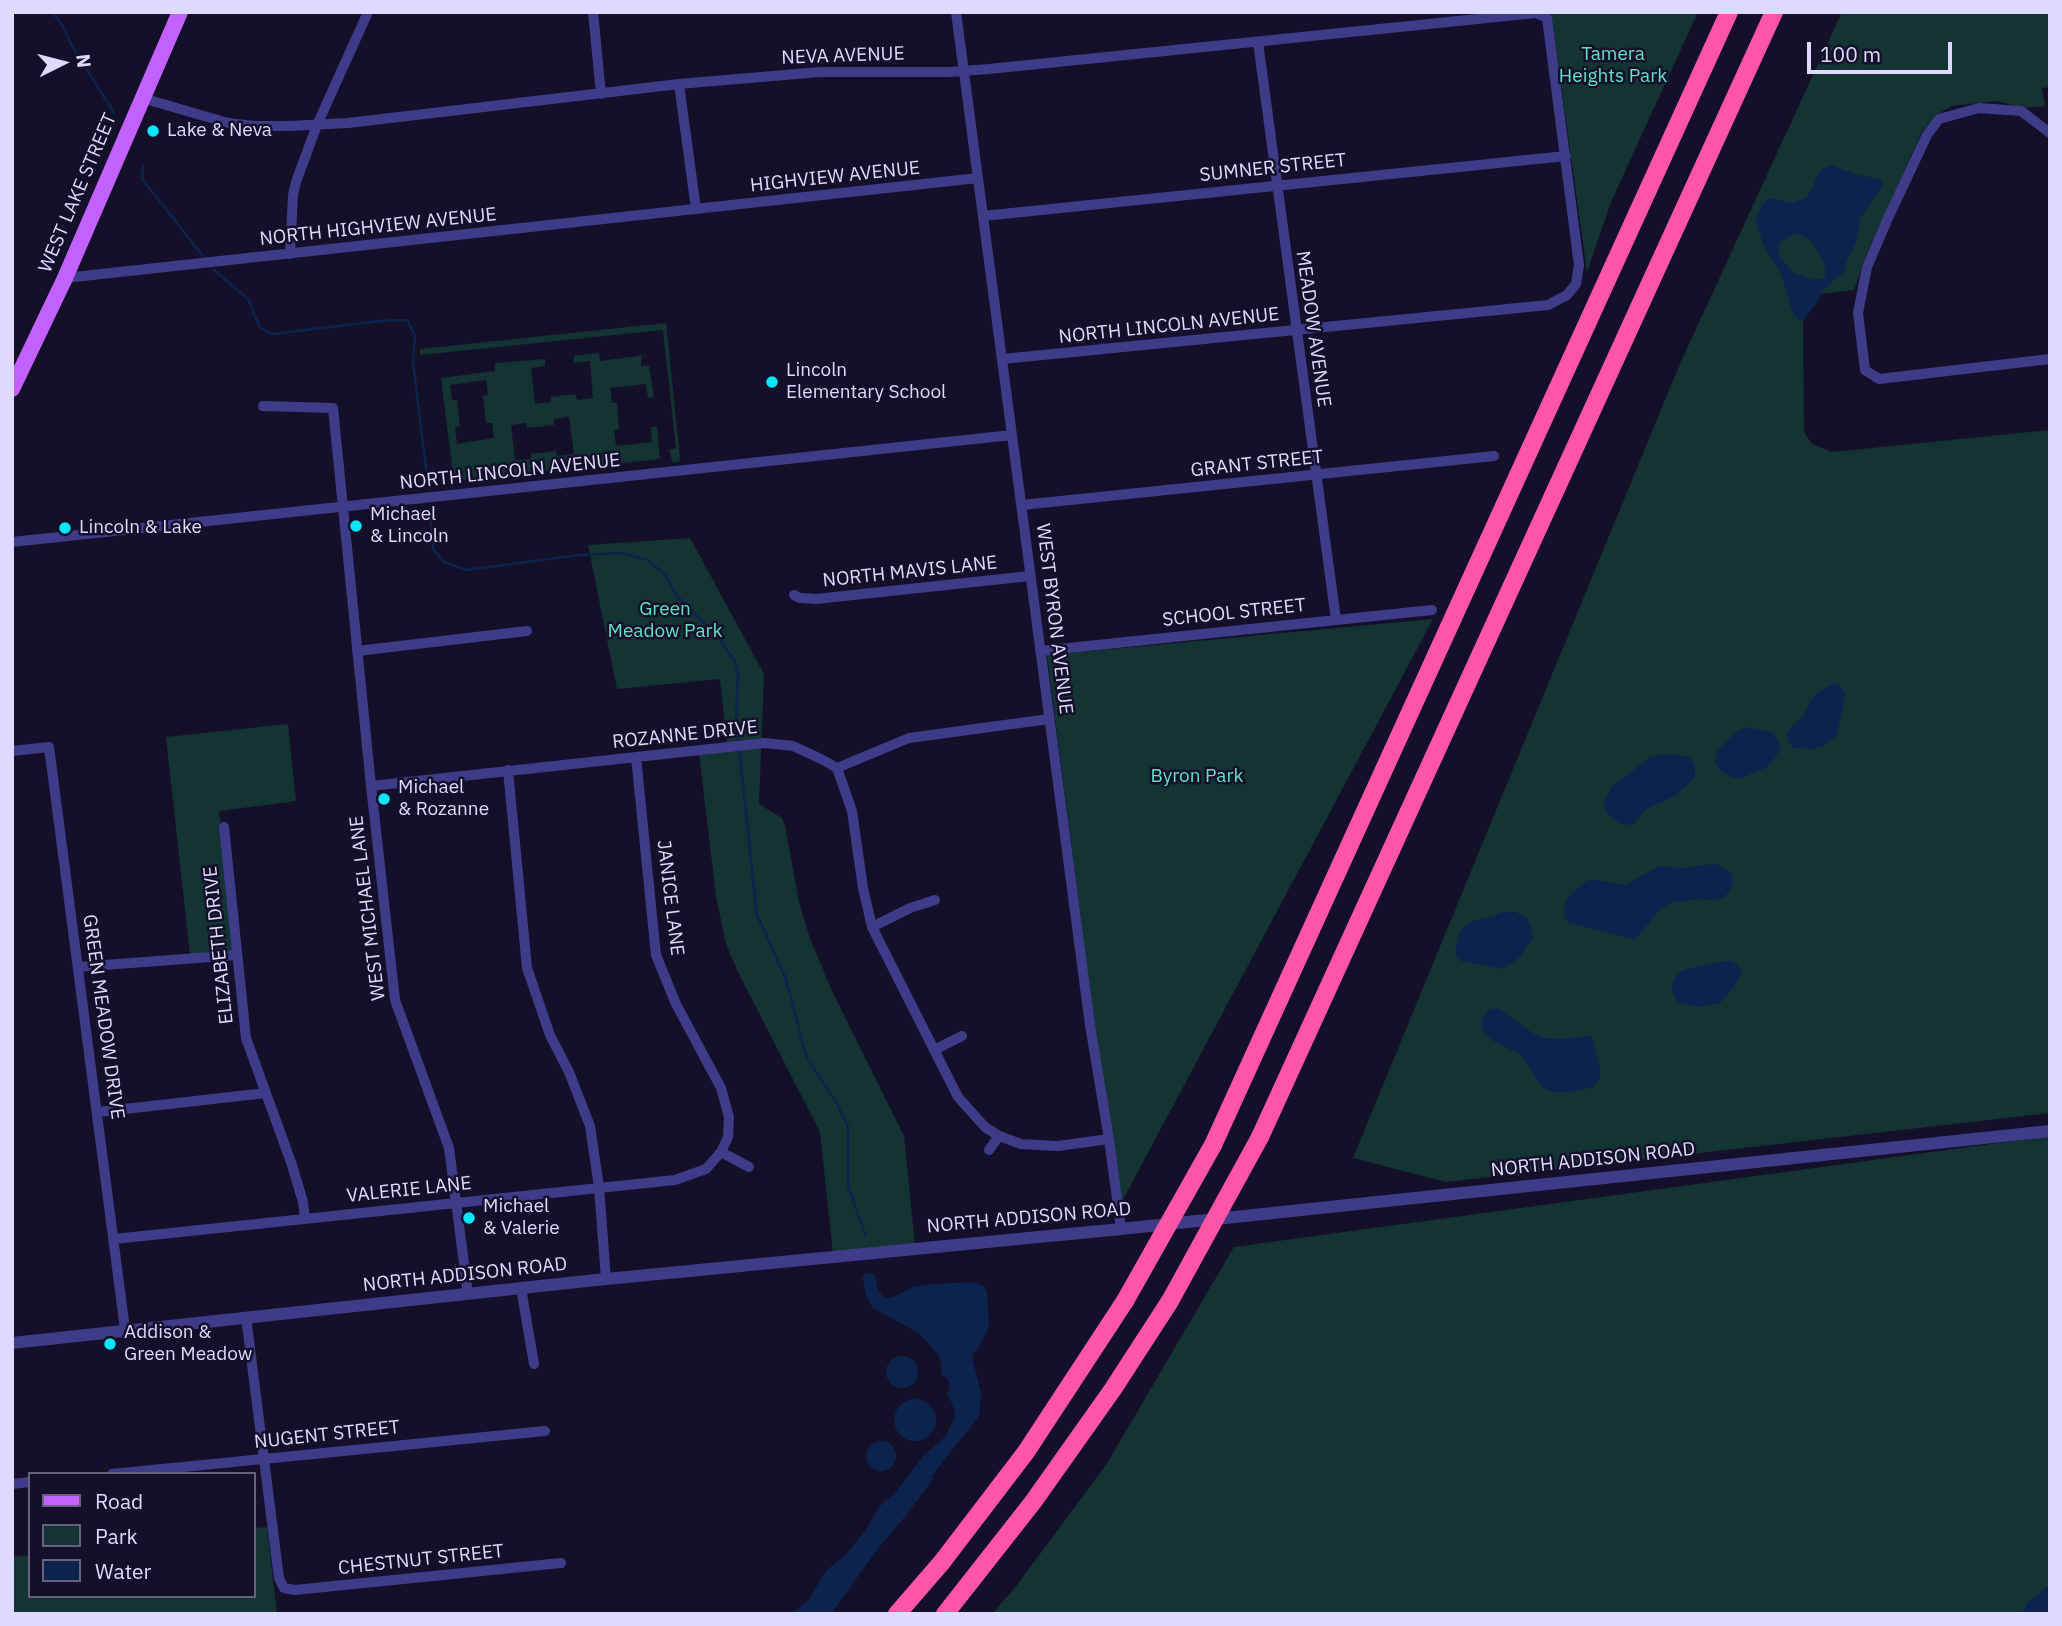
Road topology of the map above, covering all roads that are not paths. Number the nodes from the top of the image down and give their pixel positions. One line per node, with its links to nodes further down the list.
1 (180, 12): 12 (main road, WEST LAKE STREET)
2 (368, 12): 13 (street)
3 (593, 12): 11 (street)
4 (956, 12): 9 (street, WEST BYRON AVENUE)
5 (1729, 12): 78 (highway, bridge)
6 (1774, 12): 79 (highway, bridge)
7 (1477, 15): 8 (street, NEVA AVENUE); 15 (street, NEVA AVENUE)
8 (1258, 42): 9 (street, NEVA AVENUE); 17 (street, MEADOW AVENUE)
9 (964, 71): 10 (street, NEVA AVENUE); 16 (street, WEST BYRON AVENUE)
10 (679, 84): 11 (street, NEVA AVENUE); 18 (street)
11 (601, 94): 13 (street, NEVA AVENUE)
12 (142, 98): 13 (street, NEVA AVENUE); 21 (main road, WEST LAKE STREET)
13 (317, 125): 20 (street)
14 (2050, 133): 24 (street)
15 (1566, 156): 17 (street, SUMNER STREET); 22 (street, NORTH LINCOLN AVENUE)
16 (978, 178): 18 (street, HIGHVIEW AVENUE); 19 (street, WEST BYRON AVENUE)
17 (1276, 186): 19 (street, SUMNER STREET); 22 (street, MEADOW AVENUE)
18 (696, 209): 20 (street, NORTH HIGHVIEW AVENUE)
19 (983, 216): 23 (street, WEST BYRON AVENUE)
20 (290, 254): 21 (street, NORTH HIGHVIEW AVENUE)
21 (65, 278): 25 (main road, WEST LAKE STREET)
22 (1296, 331): 23 (street, NORTH LINCOLN AVENUE); 29 (street, MEADOW AVENUE)
23 (1002, 359): 27 (street, WEST BYRON AVENUE)
24 (2050, 359)
25 (12, 388)
26 (263, 406): 31 (street, WEST MICHAEL LANE)
27 (1012, 435): 30 (street, WEST BYRON AVENUE); 31 (street, NORTH LINCOLN AVENUE)
28 (1494, 456): 29 (street, GRANT STREET)
29 (1316, 475): 30 (street, GRANT STREET); 36 (street, MEADOW AVENUE)
30 (1023, 505): 33 (street, WEST BYRON AVENUE)
31 (343, 508): 32 (street, NORTH LINCOLN AVENUE); 38 (street, WEST MICHAEL LANE)
32 (12, 542)
33 (1030, 576): 34 (street, NORTH MAVIS LANE); 39 (street, WEST BYRON AVENUE)
34 (794, 595)
35 (1432, 610): 36 (street, SCHOOL STREET)
36 (1336, 620): 39 (street, SCHOOL STREET)
37 (527, 631): 38 (street)
38 (357, 651): 45 (street, WEST MICHAEL LANE)
39 (1040, 651): 40 (street, WEST BYRON AVENUE)
40 (1049, 719): 43 (street); 57 (street, WEST BYRON AVENUE)
41 (12, 751): 50 (street, GREEN MEADOW DRIVE)
42 (636, 757): 43 (street, ROZANNE DRIVE); 44 (street, ROZANNE DRIVE); 59 (street, JANICE LANE)
43 (837, 768): 48 (street)
44 (508, 770): 45 (street, ROZANNE DRIVE); 62 (street)
45 (370, 786): 63 (street, WEST MICHAEL LANE)
46 (224, 827): 49 (street, ELIZABETH DRIVE)
47 (935, 900): 48 (street)
48 (872, 927): 52 (street)
49 (237, 955): 50 (street); 53 (street, ELIZABETH DRIVE)
50 (78, 967): 54 (street, GREEN MEADOW DRIVE)
51 (962, 1036): 52 (street)
52 (934, 1050): 56 (street)
53 (266, 1093): 54 (street); 64 (street, ELIZABETH DRIVE)
54 (98, 1112): 66 (street, GREEN MEADOW DRIVE)
55 (2050, 1131): 65 (street, NORTH ADDISON ROAD)
56 (999, 1136): 57 (street); 58 (street)
57 (1109, 1139): 65 (street, WEST BYRON AVENUE)
58 (989, 1150)
59 (721, 1152): 60 (street); 61 (street, JANICE LANE)
60 (749, 1167)
61 (706, 1169): 62 (street, VALERIE LANE)
62 (599, 1187): 63 (street, VALERIE LANE); 67 (street)
63 (456, 1203): 64 (street, VALERIE LANE); 69 (street, WEST MICHAEL LANE)
64 (305, 1218): 66 (street, VALERIE LANE)
65 (1121, 1229): 67 (street, NORTH ADDISON ROAD)
66 (114, 1239): 71 (street, GREEN MEADOW DRIVE)
67 (606, 1279): 68 (street, NORTH ADDISON ROAD)
68 (521, 1288): 69 (street, NORTH ADDISON ROAD); 73 (street)
69 (468, 1294): 70 (street, NORTH ADDISON ROAD)
70 (246, 1317): 71 (street, NORTH ADDISON ROAD); 75 (street)
71 (125, 1329): 72 (street, NORTH ADDISON ROAD)
72 (12, 1343)
73 (534, 1364)
74 (545, 1431): 75 (street, NUGENT STREET)
75 (264, 1458): 76 (street, NUGENT STREET); 77 (street, CHESTNUT STREET)
76 (132, 1472)
77 (561, 1563)
78 (897, 1614)
79 (945, 1614)

